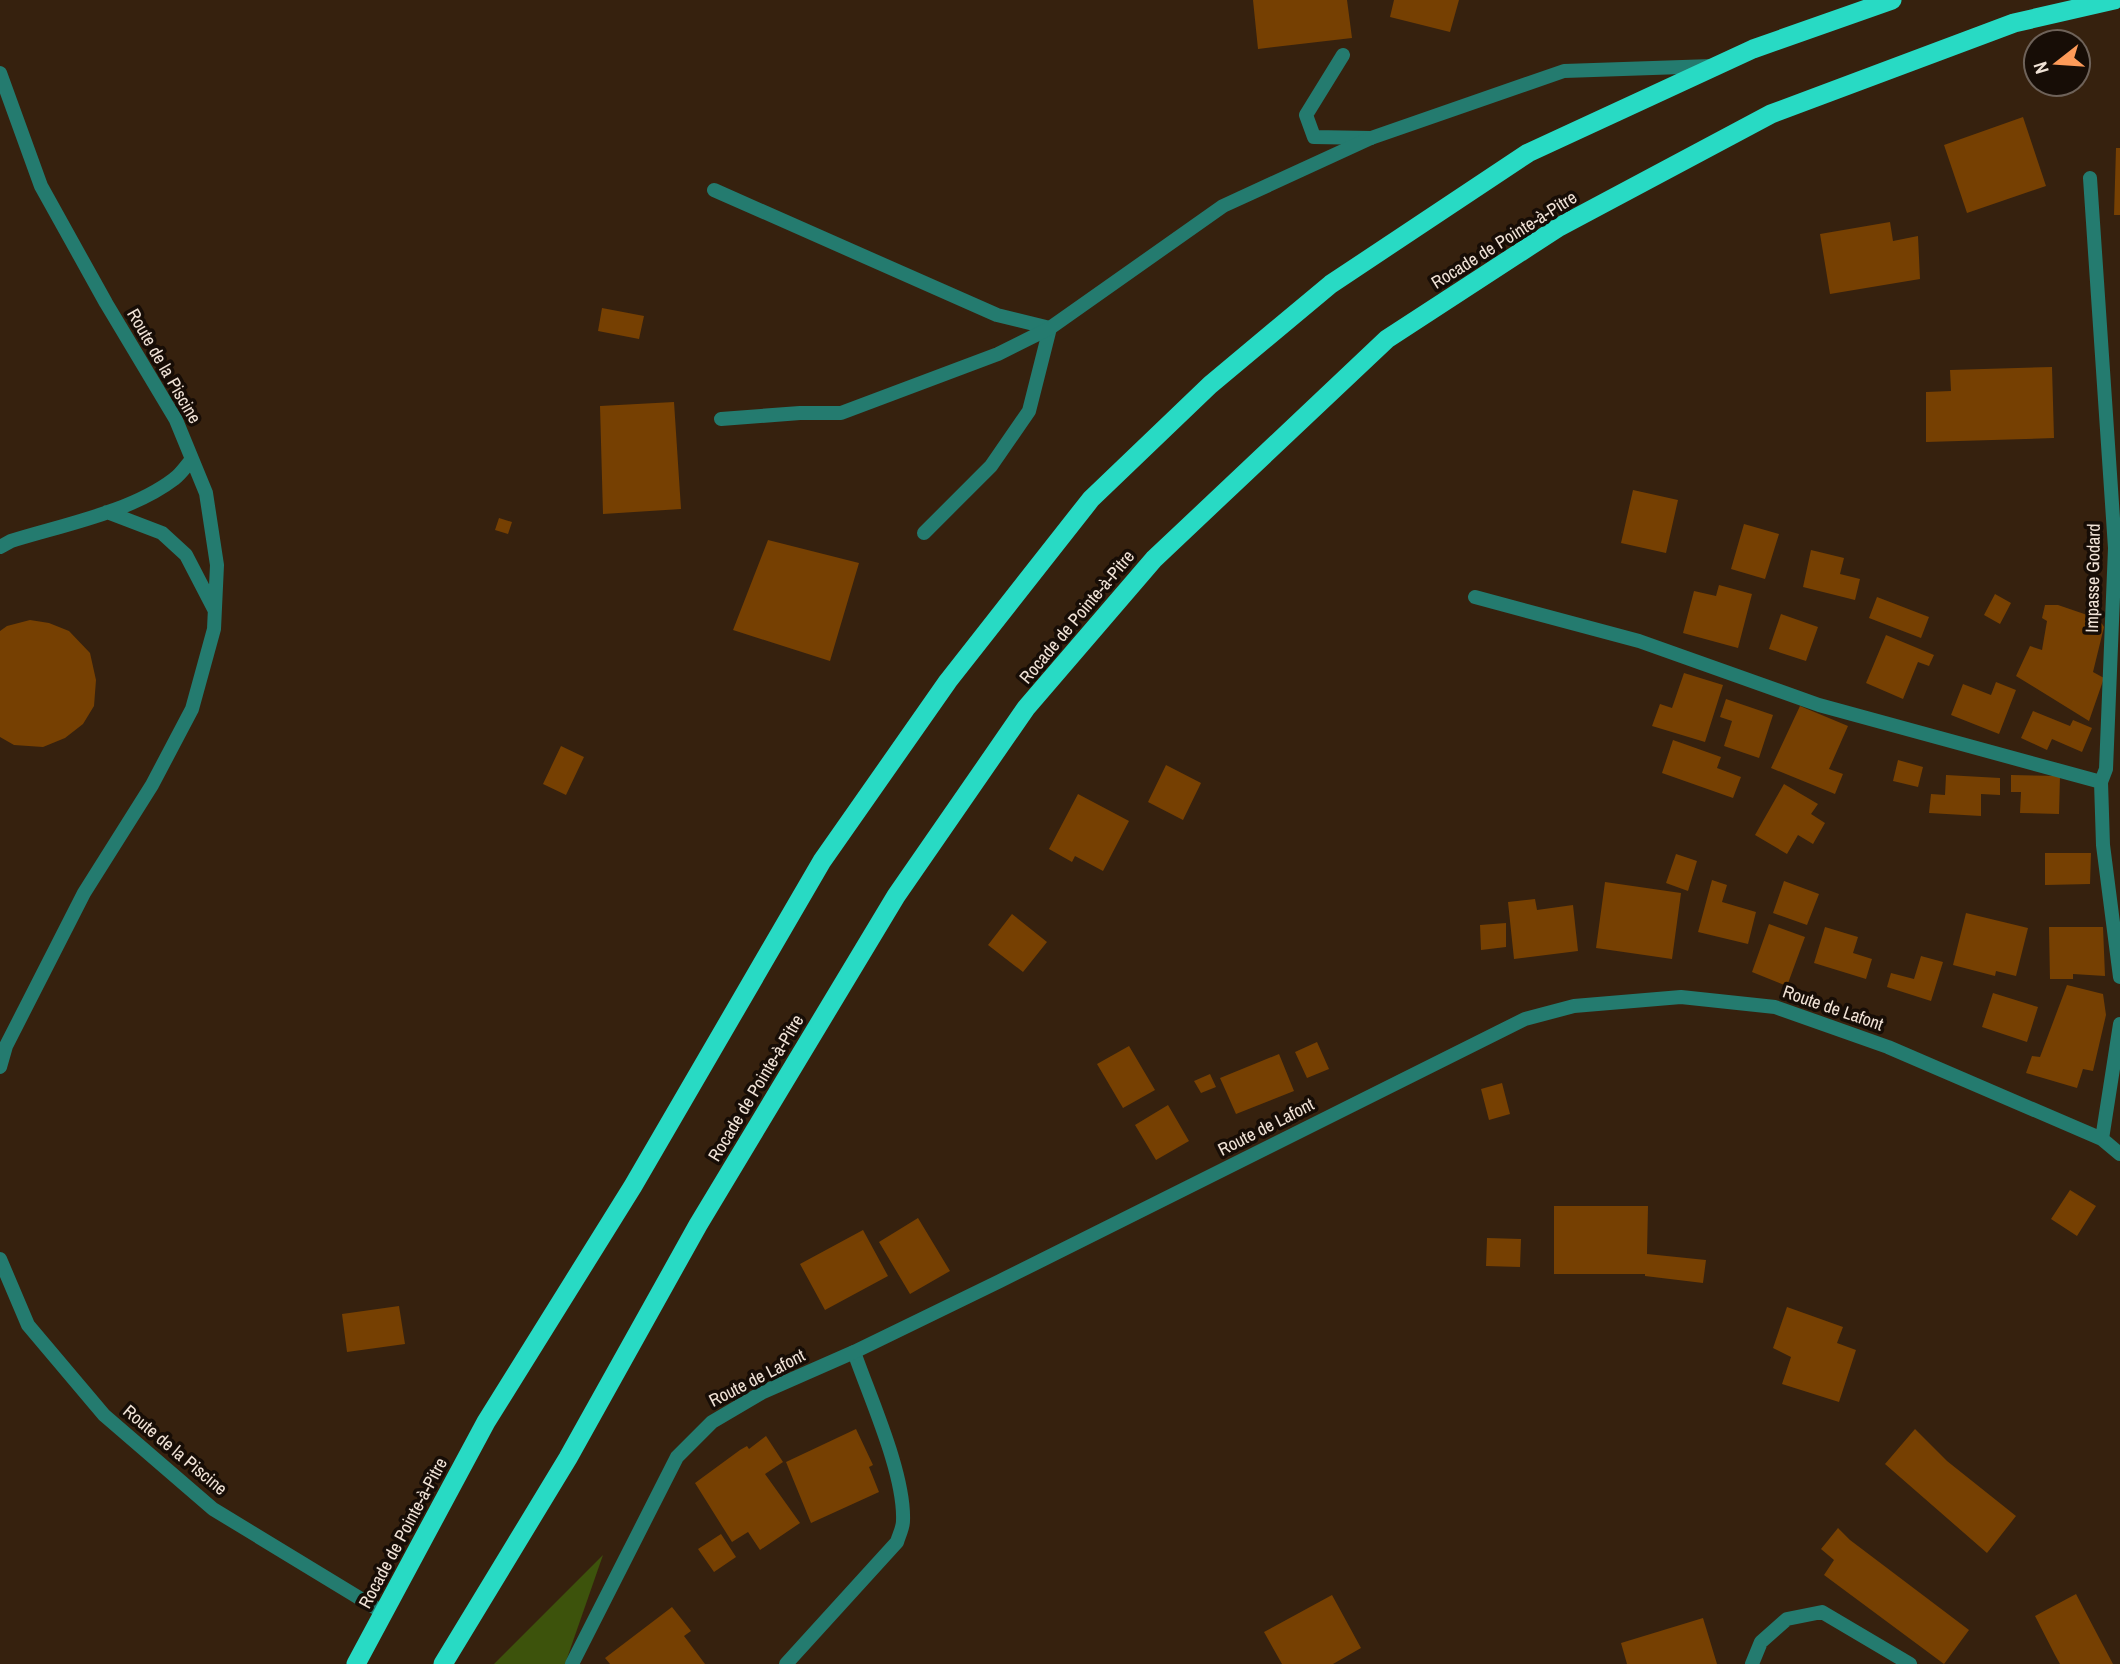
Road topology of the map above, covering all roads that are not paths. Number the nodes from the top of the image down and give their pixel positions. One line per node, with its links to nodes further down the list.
1 (1892, 0): 4 (highway, Rocade de Pointe-à-Pitre)
2 (2114, 0): 27 (highway, Rocade de Pointe-à-Pitre)
3 (1343, 55): 6 (street)
4 (1717, 65): 6 (street); 25 (highway, Rocade de Pointe-à-Pitre)
5 (0, 73): 11 (street, Route de la Piscine)
6 (1371, 138): 9 (street)
7 (2090, 178): 17 (street, Impasse Godard)
8 (714, 190): 9 (street)
9 (1050, 328): 10 (street); 13 (street)
10 (721, 419)
11 (192, 459): 12 (street); 16 (street, Route de la Piscine)
12 (107, 512): 14 (street); 16 (street)
13 (924, 533)
14 (0, 547)
15 (1475, 597): 17 (street)
16 (215, 611): 20 (street, Route de la Piscine)
17 (2101, 782): 18 (street, Impasse Godard)
18 (2120, 977)
19 (2120, 1024): 21 (street)
20 (0, 1067)
21 (2102, 1139): 22 (street, Route de Lafont); 24 (street, Route de Lafont)
22 (2120, 1154)
23 (0, 1259): 25 (street, Route de la Piscine)
24 (854, 1352): 28 (street, Route de Lafont); 29 (street)
25 (384, 1613): 26 (highway, Rocade de Pointe-à-Pitre)
26 (356, 1664)
27 (443, 1664)
28 (572, 1664)
29 (786, 1664)
30 (1752, 1664): 31 (street)
31 (1910, 1664)

